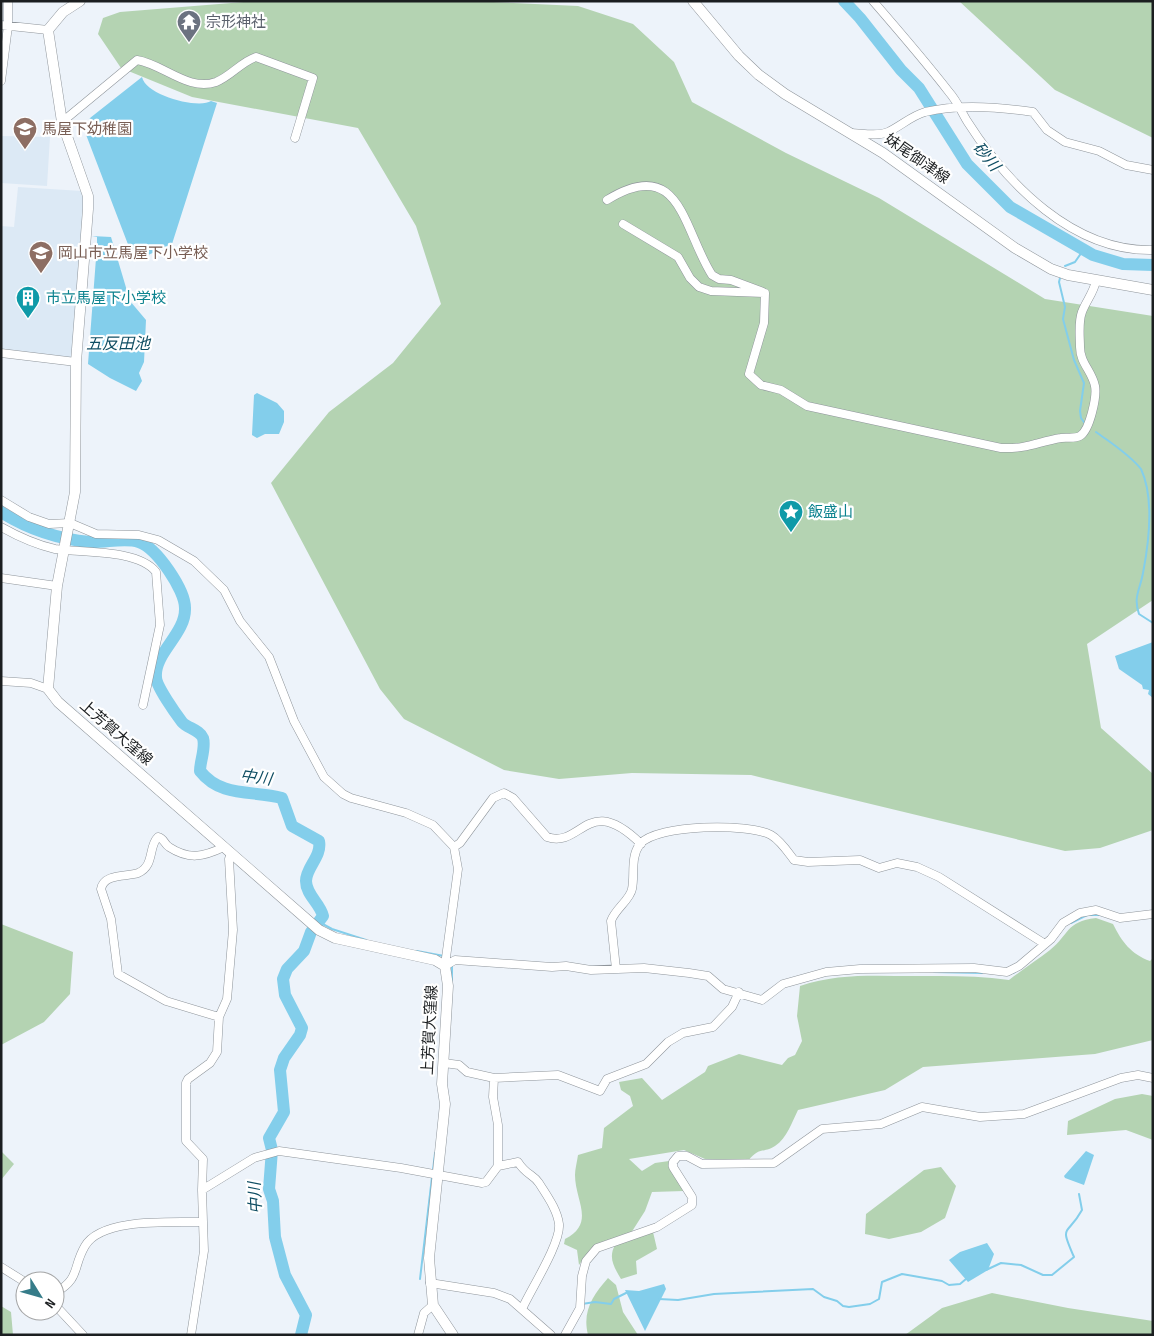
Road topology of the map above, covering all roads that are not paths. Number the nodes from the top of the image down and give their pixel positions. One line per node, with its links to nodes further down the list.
1 (8, 1): 5 (street)
2 (80, 1): 6 (main road)
3 (693, 1): 10 (main road, 妹尾御津線)
4 (873, 1): 8 (street)
5 (4, 26): 6 (street); 7 (street)
6 (48, 30): 9 (main road)
7 (1, 81)
8 (962, 109): 10 (street); 12 (street); 15 (street)
9 (62, 122): 11 (street); 20 (main road)
10 (850, 134): 16 (main road, 妹尾御津線)
11 (295, 138)
12 (1153, 170)
13 (607, 200): 18 (street)
14 (623, 224): 18 (street)
15 (1153, 250)
16 (1096, 281): 17 (main road, 妹尾御津線); 18 (street)
17 (1153, 290)
18 (765, 294)
19 (1, 354): 20 (street)
20 (76, 362): 22 (main road)
21 (1, 500): 22 (street)
22 (69, 526): 24 (main road); 31 (street)
23 (1, 527): 24 (street)
24 (64, 548): 26 (main road); 29 (street)
25 (1, 578): 26 (street)
26 (56, 586): 28 (main road)
27 (1, 681): 28 (street)
28 (48, 689): 32 (main road, 上芳賀大窪線)
29 (143, 705)
30 (641, 844): 31 (street); 34 (street); 36 (street)
31 (454, 847): 35 (street)
32 (227, 850): 35 (main road, 上芳賀大窪線); 38 (street); 38 (street)
33 (1153, 914): 34 (street)
34 (1045, 944): 37 (street)
35 (446, 960): 36 (street); 39 (main road, 上芳賀大窪線)
36 (616, 967): 37 (street)
37 (738, 994): 40 (street)
38 (219, 1017): 44 (street)
39 (444, 1063): 40 (street); 43 (main road, 上芳賀大窪線)
40 (494, 1078): 42 (street)
41 (1153, 1078): 58 (street)
42 (498, 1166): 43 (street); 51 (street)
43 (437, 1175): 44 (street); 48 (main road, 上芳賀大窪線)
44 (202, 1190): 45 (street)
45 (203, 1222): 49 (street); 54 (street)
46 (1, 1267): 47 (street)
47 (15, 1276)
48 (430, 1283): 50 (main road, 上芳賀大窪線); 51 (street)
49 (65, 1287)
50 (434, 1305): 55 (street); 56 (main road, 上芳賀大窪線)
51 (522, 1308): 57 (street)
52 (65, 1315): 53 (street)
53 (84, 1335)
54 (190, 1335)
55 (418, 1335)
56 (453, 1335)
57 (551, 1335)
58 (566, 1335)

